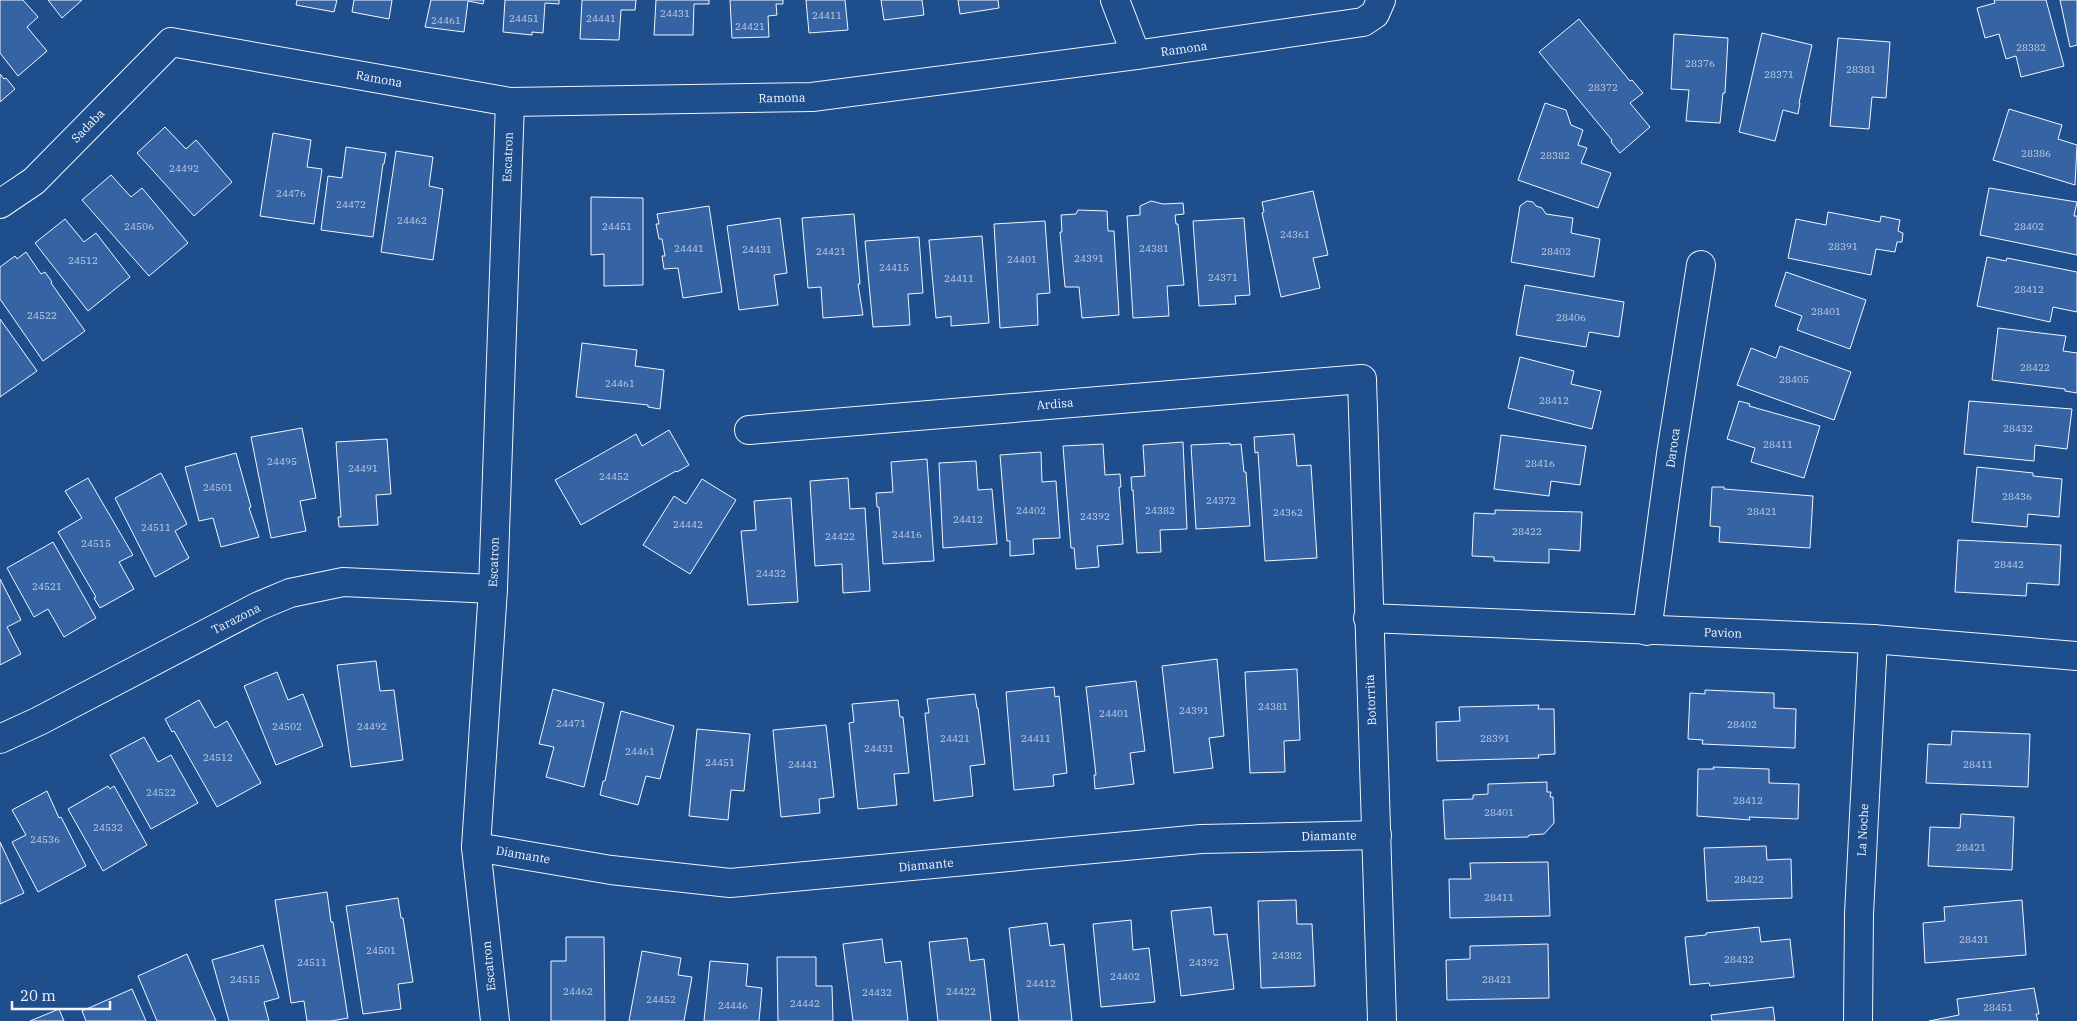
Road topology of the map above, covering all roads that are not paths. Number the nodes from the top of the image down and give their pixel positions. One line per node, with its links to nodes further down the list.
1 (1115, 0): 4 (street)
2 (1381, 0): 4 (street, Ramona)
3 (171, 42): 5 (street, Ramona); 6 (street, Sadaba)
4 (1136, 55): 5 (street, Ramona)
5 (510, 102): 10 (street, Escatron)
6 (0, 204)
7 (1701, 265): 12 (street, Daroca)
8 (1362, 379): 9 (street, Ardisa); 11 (street, Botorrita)
9 (749, 430)
10 (493, 589): 15 (street, Tarazona); 17 (street, Escatron)
11 (1368, 618): 12 (street, Pavion); 16 (street, Botorrita)
12 (1648, 631): 13 (street, Pavion)
13 (1873, 638): 14 (street, Pavion); 20 (street, La Noche)
14 (2077, 656)
15 (0, 739)
16 (1377, 835): 17 (street, Diamante); 19 (street, Botorrita)
17 (476, 847): 18 (street, Escatron)
18 (495, 1021)
19 (1382, 1021)
20 (1858, 1021)

